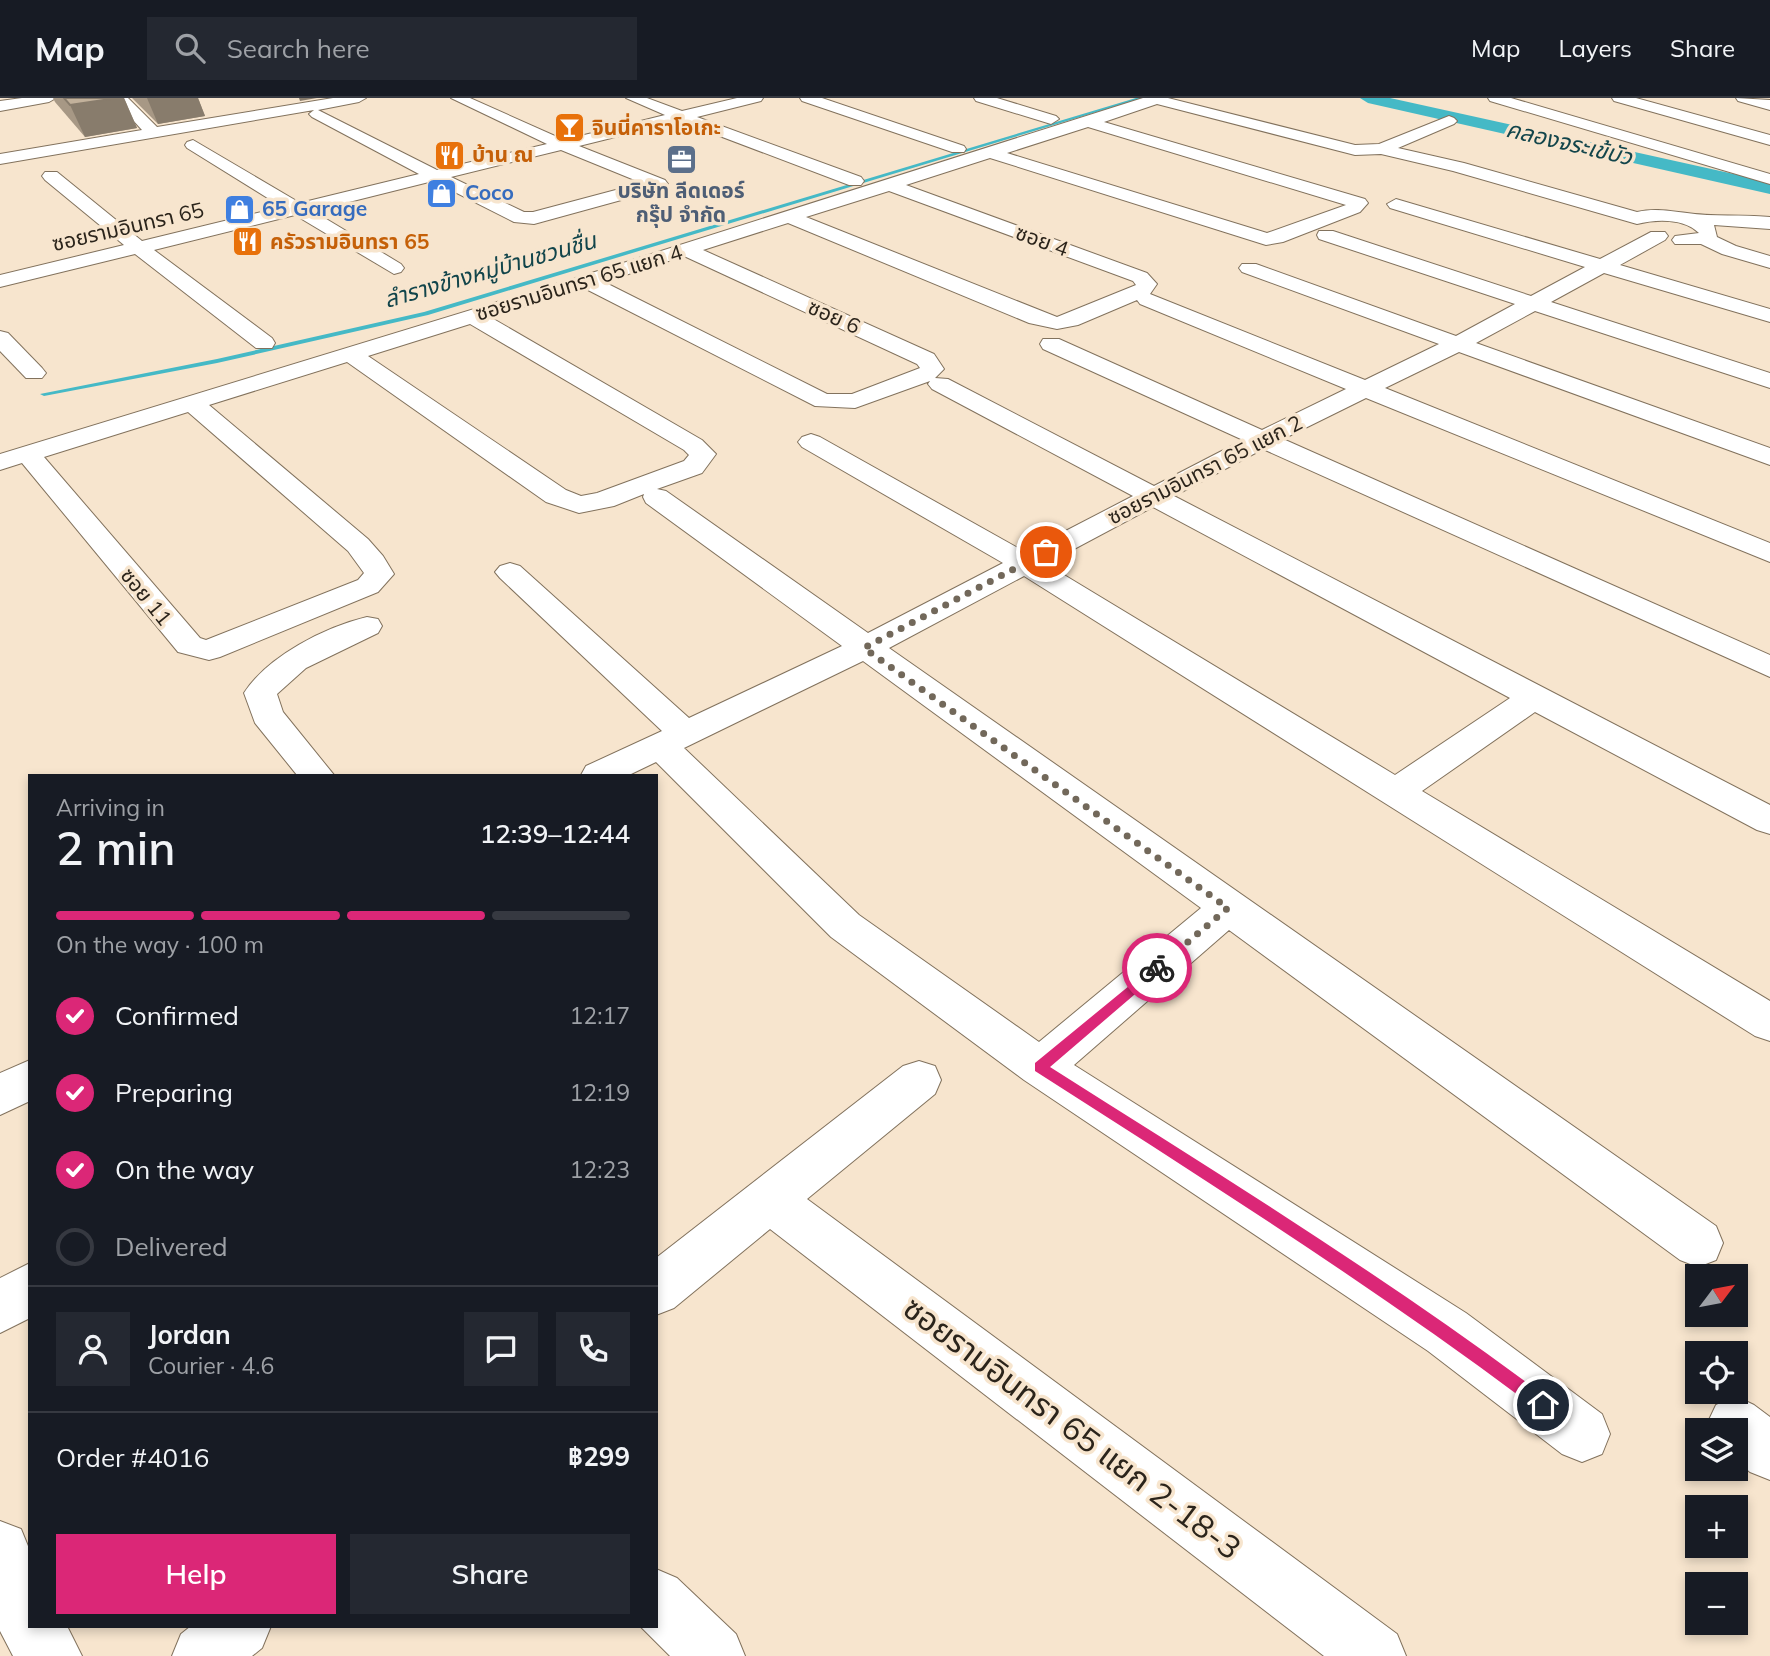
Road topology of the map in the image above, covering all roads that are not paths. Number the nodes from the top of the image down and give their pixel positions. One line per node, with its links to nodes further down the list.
1 (49, 98): 16 (street)
2 (120, 98): 23 (street)
3 (359, 98): 23 (street)
4 (458, 98): 26 (street)
5 (633, 98): 18 (street)
6 (756, 98): 18 (street, ซอยรามอินทรา 65)
7 (807, 98): 27 (street)
8 (981, 98): 19 (street)
9 (1495, 98): 21 (street)
10 (1619, 98): 14 (street)
11 (1676, 98): 14 (street)
12 (1742, 98): 15 (street)
13 (1152, 99): 22 (street, ซอยรามอินทรา 65 แยก 4); 29 (street)
14 (1642, 105): 21 (street); 24 (street)
15 (1770, 105)
16 (0, 106)
17 (317, 114): 34 (street)
18 (682, 116): 26 (street, ซอยรามอินทรา 65); 36 (street)
19 (1051, 119)
20 (1449, 121): 28 (street)
21 (1567, 121): 35 (street)
22 (1088, 122): 30 (street, ซอยรามอินทรา 65 แยก 4); 44 (street)
23 (153, 132): 31 (street)
24 (1770, 140)
25 (193, 145): 39 (street)
26 (563, 145): 34 (street, ซอยรามอินทรา 65); 34 (street)
27 (958, 149)
28 (1381, 149): 29 (street); 43 (street)
29 (1355, 150): 32 (street)
30 (992, 153): 37 (street, ซอยรามอินทรา 65 แยก 4); 44 (street)
31 (0, 159)
32 (1434, 171)
33 (51, 176): 46 (street)
34 (435, 176): 39 (street, ซอยรามอินทรา 65)
35 (1770, 179)
36 (855, 181)
37 (890, 185): 40 (street, ซอยรามอินทรา 65 แยก 4); 58 (street, ซอย 4)
38 (1396, 204): 49 (street)
39 (300, 209): 46 (street, ซอยรามอินทรา 65); 50 (street)
40 (788, 216): 47 (street, ซอยรามอินทรา 65 แยก 4); 58 (street)
41 (1688, 219): 42 (street); 43 (street); 45 (street)
42 (1770, 223)
43 (1647, 227): 45 (street); 49 (street, ซอยรามอินทรา 65 แยก 2)
44 (1321, 229): 55 (street)
45 (1704, 238): 48 (street)
46 (139, 248): 52 (street, ซอยรามอินทรา 65); 60 (street)
47 (685, 249): 53 (street, ซอยรามอินทรา 65 แยก 4); 53 (street, ซอย 6)
48 (1770, 262)
49 (1604, 266): 55 (street, ซอยรามอินทรา 65 แยก 2); 57 (street)
50 (394, 268)
51 (1250, 268): 61 (street)
52 (0, 281)
53 (586, 281): 56 (street, ซอยรามอินทรา 65 แยก 4)
54 (1147, 300): 66 (street)
55 (1534, 303): 61 (street, ซอยรามอินทรา 65 แยก 2); 64 (street)
56 (472, 316): 62 (street, ซอยรามอินทรา 65 แยก 4); 73 (street)
57 (1770, 316)
58 (1054, 333): 68 (street)
59 (0, 338): 63 (street)
60 (264, 343)
61 (1457, 344): 66 (street, ซอยรามอินทรา 65 แยก 2); 71 (street)
62 (350, 354): 67 (street, ซอยรามอินทรา 65 แยก 4); 73 (street)
63 (34, 373)
64 (1770, 381)
65 (940, 384): 74 (street)
66 (1368, 389): 68 (street, ซอยรามอินทรา 65 แยก 2); 75 (street)
67 (192, 403): 70 (street, ซอยรามอินทรา 65 แยก 4); 70 (street, ซอย 11)
68 (1265, 438): 74 (street, ซอยรามอินทรา 65 แยก 2); 81 (street)
69 (811, 442): 76 (street)
70 (28, 454): 72 (street, ซอยรามอินทรา 65 แยก 4)
71 (1770, 457)
72 (0, 462)
73 (652, 490): 80 (street)
74 (1152, 496): 76 (street, ซอยรามอินทรา 65 แยก 2); 82 (street)
75 (1770, 552)
76 (1026, 564): 80 (street, ซอยรามอินทรา 65 แยก 2); 86 (street)
77 (510, 572): 83 (street)
78 (367, 626): 84 (street)
79 (1770, 633): 81 (street)
80 (864, 648): 83 (street, ซอยรามอินทรา 65 แยก 2); 88 (street)
81 (1756, 661)
82 (1534, 697): 86 (street); 87 (street)
83 (673, 739): 85 (street, ซอยรามอินทรา 65 แยก 2); 90 (street)
84 (315, 774)
85 (601, 774)
86 (1396, 792): 89 (street)
87 (1770, 821)
88 (1228, 908): 90 (street); 95 (street)
89 (1770, 1023)
90 (1040, 1067): 99 (street)
91 (28, 1080): 93 (street)
92 (919, 1080): 94 (street)
93 (0, 1095)
94 (769, 1199): 96 (street); 108 (street, ซอยรามอินทรา 65 แยก 2-18-3)
95 (1698, 1243)
96 (658, 1288)
97 (28, 1289): 98 (street)
98 (0, 1307)
99 (1582, 1434)
100 (0, 1549): 102 (street)
101 (658, 1601): 107 (street)
102 (28, 1624)
103 (30, 1628): 105 (street)
104 (238, 1628): 106 (street)
105 (51, 1656)
106 (203, 1656)
107 (714, 1656)
108 (1375, 1656)

